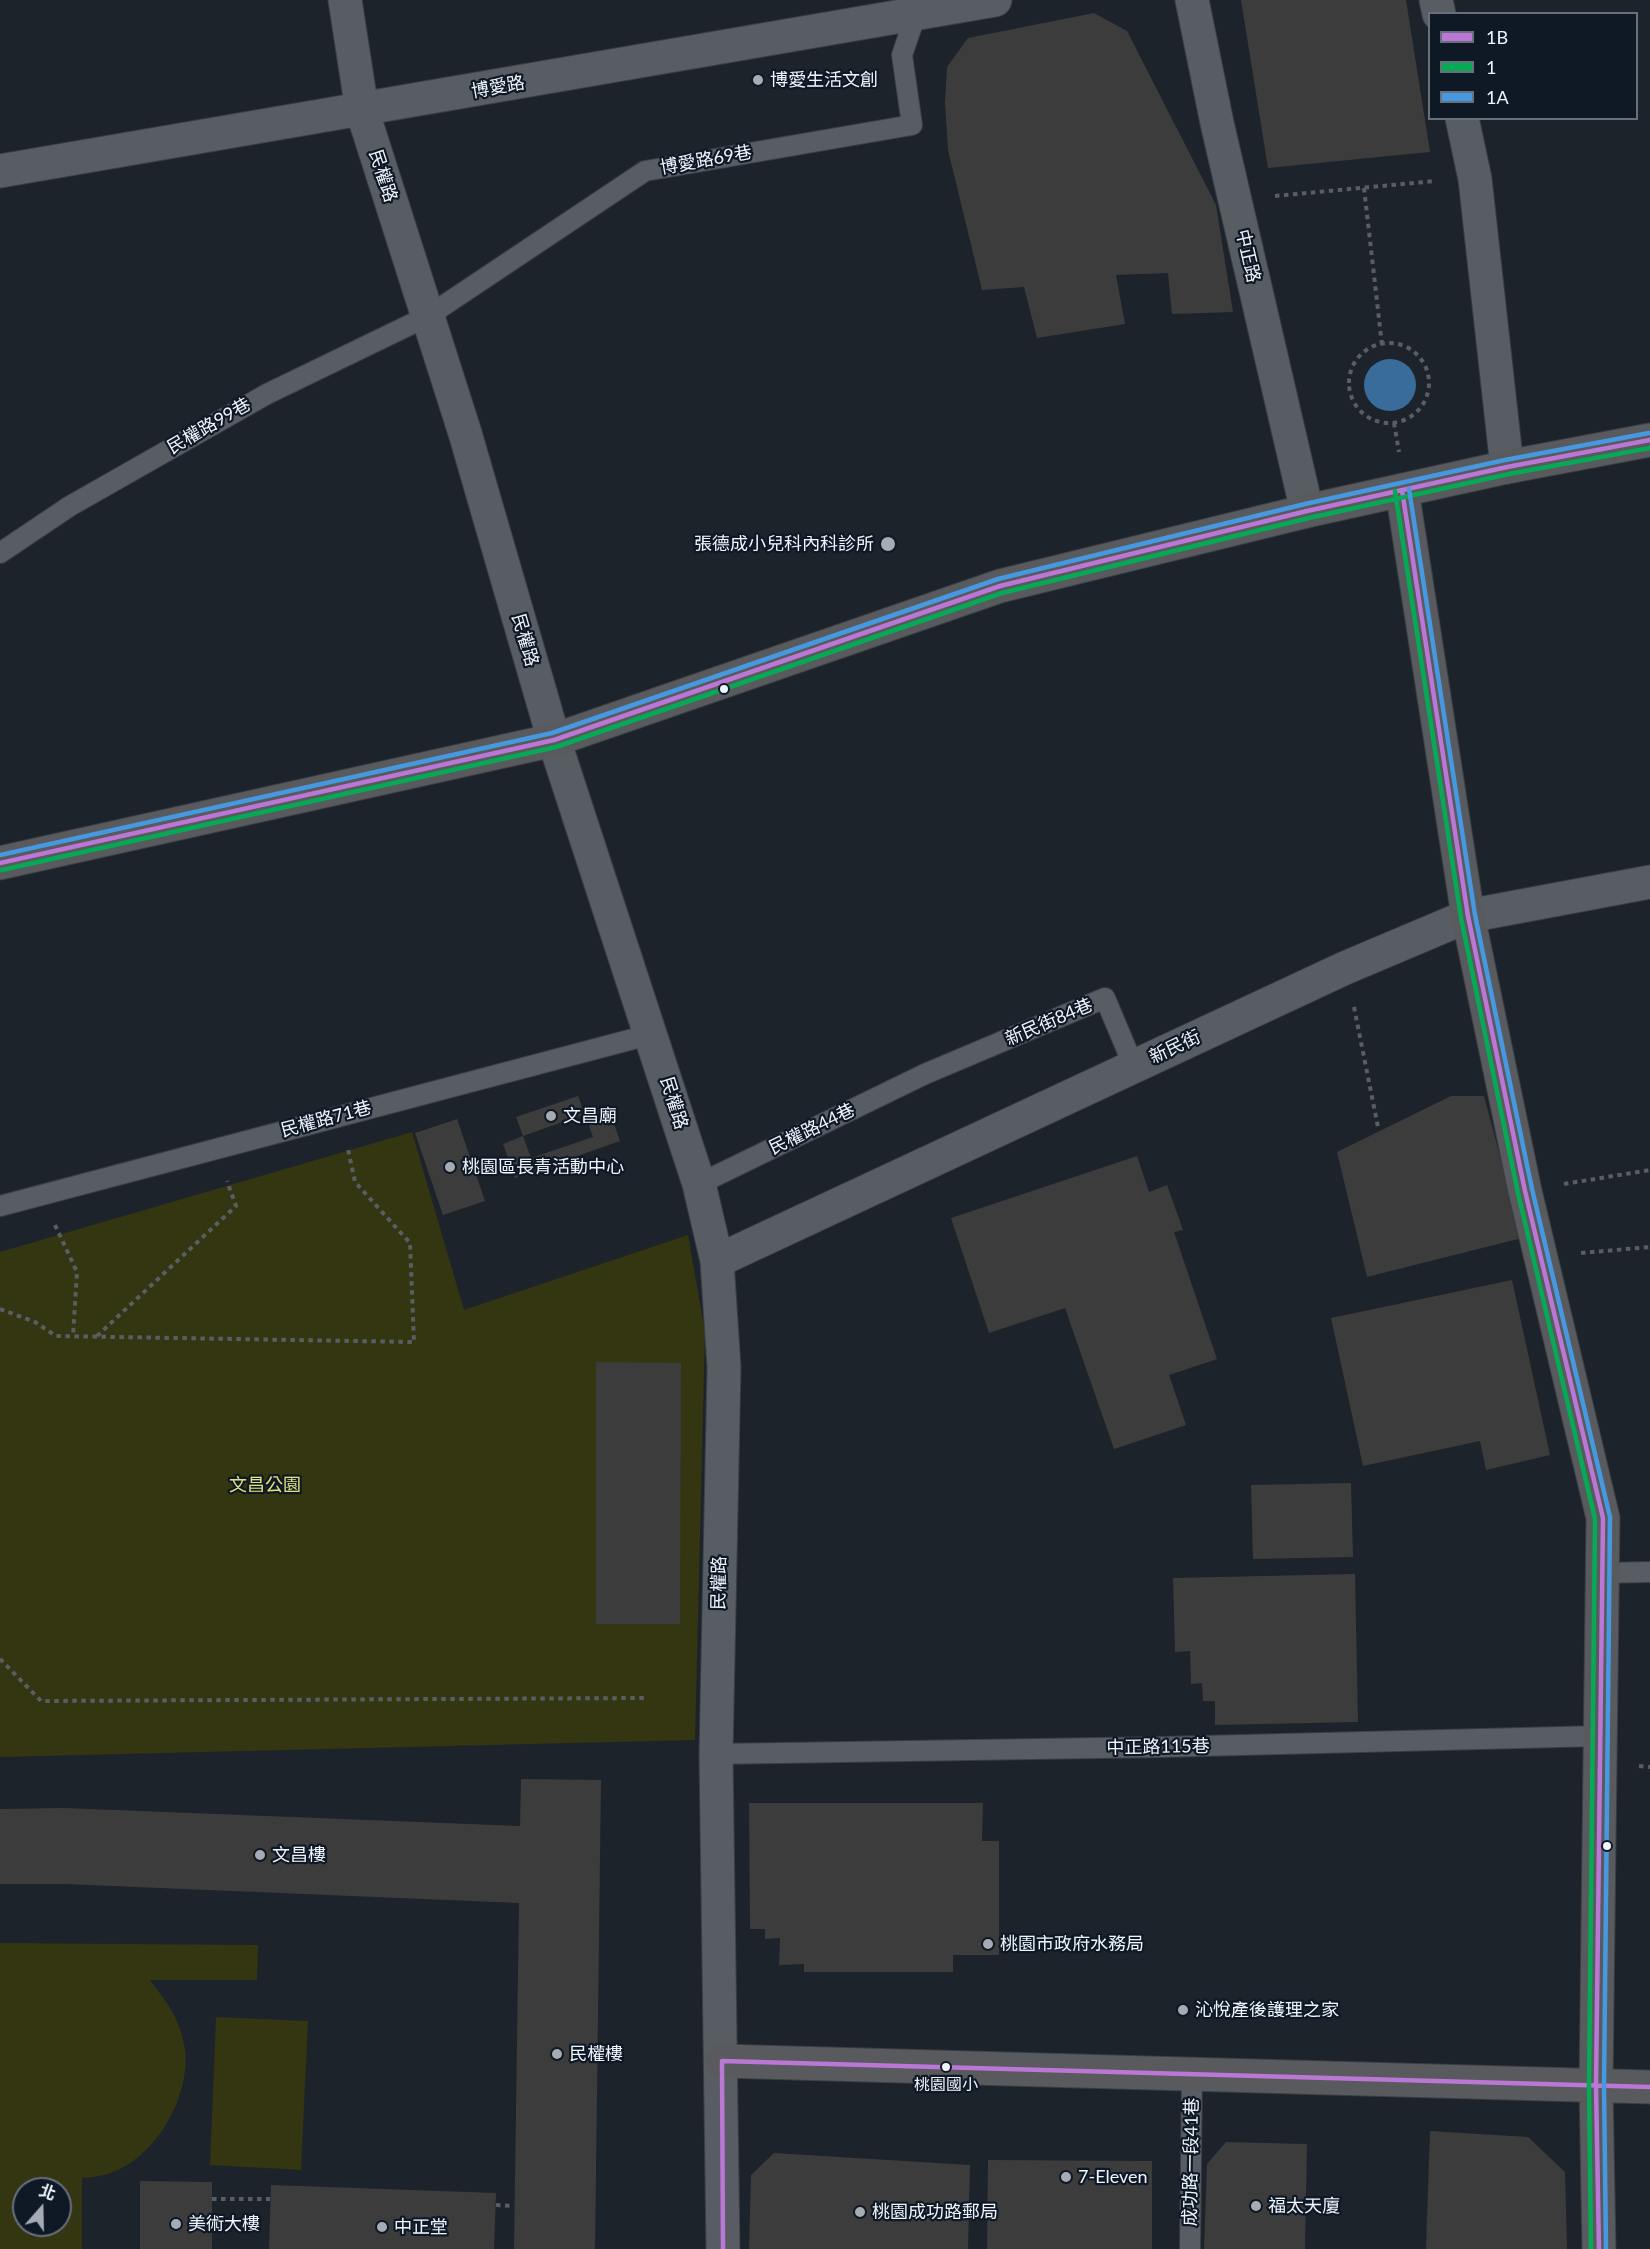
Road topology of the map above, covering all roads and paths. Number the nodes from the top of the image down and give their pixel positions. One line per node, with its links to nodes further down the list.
1 (345, 0): 5 (street, 民權路)
2 (995, 0): 4 (street, 博愛路)
3 (1192, 0): 10 (street, 中正路)
4 (916, 14): 5 (street, 博愛路); 11 (lane, 博愛路69巷)
5 (362, 110): 7 (street, 博愛路); 11 (street, 民權路)
6 (1462, 120): 8 (street)
7 (0, 171)
8 (1475, 179): 9 (path); 16 (street)
9 (1364, 188): 10 (path); 12 (path)
10 (1235, 200): 18 (street, 中正路)
11 (428, 316): 19 (lane, 民權路99巷); 20 (street, 民權路)
12 (1382, 345): 13 (path); 13 (path)
13 (1394, 423): 15 (path)
14 (1650, 441): 16 (street)
15 (1401, 458)
16 (1507, 467): 17 (street)
17 (1402, 490): 18 (street); 23 (street)
18 (1306, 511): 20 (street)
19 (0, 553)
20 (554, 740): 21 (street); 25 (street, 民權路)
21 (0, 863)
22 (1650, 882): 23 (street, 新民街)
23 (1468, 916): 24 (street, 新民街); 33 (street)
24 (1346, 968): 26 (street, 新民街); 29 (path)
25 (652, 1034): 28 (lane, 民權路71巷); 32 (street, 民權路)
26 (1134, 1067): 27 (lane, 新民街84巷); 38 (street, 新民街)
27 (925, 1074): 32 (lane, 民權路44巷)
28 (341, 1115): 30 (lane, 民權路71巷); 41 (path)
29 (1378, 1127)
30 (216, 1149): 34 (lane, 民權路71巷); 41 (path)
31 (1650, 1170): 33 (path)
32 (699, 1184): 38 (street, 民權路)
33 (1525, 1191): 37 (street)
34 (41, 1195): 35 (lane, 民權路71巷); 40 (path)
35 (0, 1206)
36 (1650, 1247): 37 (path)
37 (1541, 1257): 43 (street)
38 (717, 1261): 47 (street, 民權路)
39 (0, 1309): 40 (path)
40 (73, 1336): 41 (path)
41 (97, 1336)
42 (1650, 1572): 43 (lane)
43 (1602, 1573): 46 (street)
44 (0, 1659): 45 (path)
45 (645, 1698)
46 (1599, 1736): 47 (lane, 中正路115巷); 50 (street)
47 (716, 1754): 48 (street, 民權路)
48 (722, 2061): 49 (street); 56 (street, 民權路)
49 (1191, 2075): 50 (street); 57 (lane, 成功路一段41巷)
50 (1596, 2086): 51 (street); 58 (street)
51 (1650, 2087)
52 (212, 2199): 53 (path)
53 (270, 2199)
54 (495, 2205): 55 (path)
55 (514, 2206)
56 (723, 2249)
57 (1190, 2249)
58 (1599, 2249)

